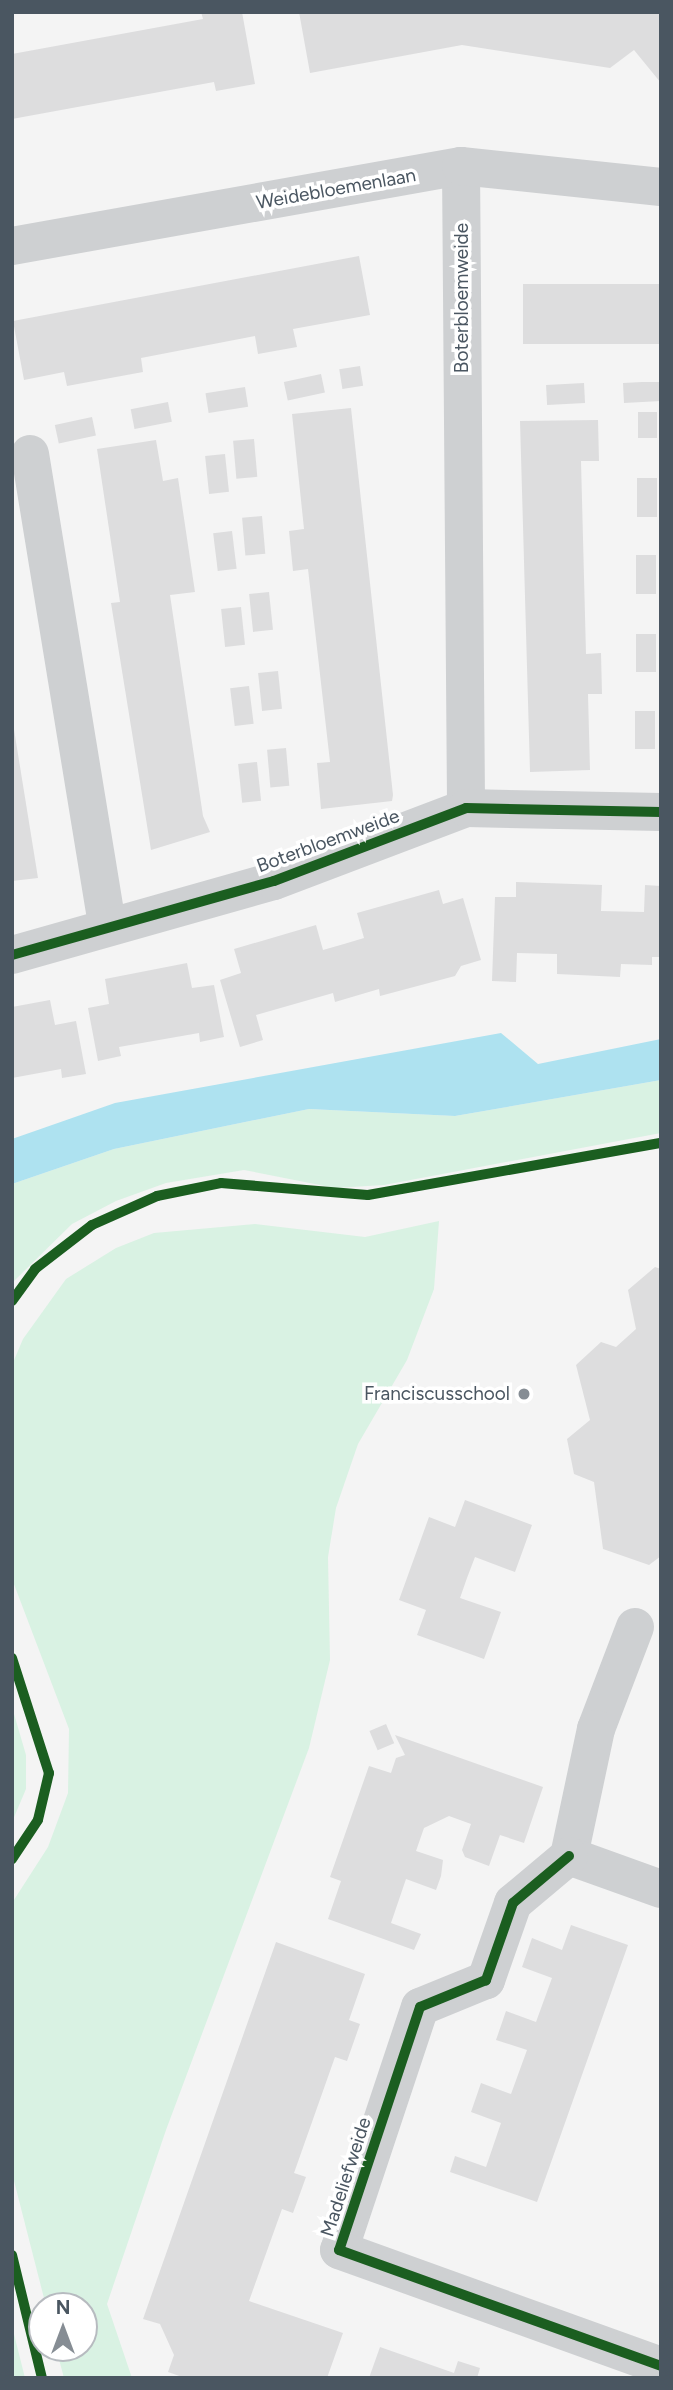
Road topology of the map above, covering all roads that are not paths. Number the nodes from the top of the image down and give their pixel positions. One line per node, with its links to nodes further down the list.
1 (461, 166): 2 (street, Weidebloemenlaan); 3 (street, Weidebloemenlaan); 5 (street, Boterbloemweide)
2 (661, 187)
3 (12, 246)
4 (30, 454): 7 (street)
5 (466, 808): 6 (street, Boterbloemweide); 7 (street, Boterbloemweide)
6 (661, 812)
7 (107, 925): 8 (street, Boterbloemweide)
8 (12, 955)
9 (635, 1627): 10 (street)
10 (569, 1856): 11 (street); 12 (street, Madeliefweide)
11 (661, 1889)
12 (661, 2366)

